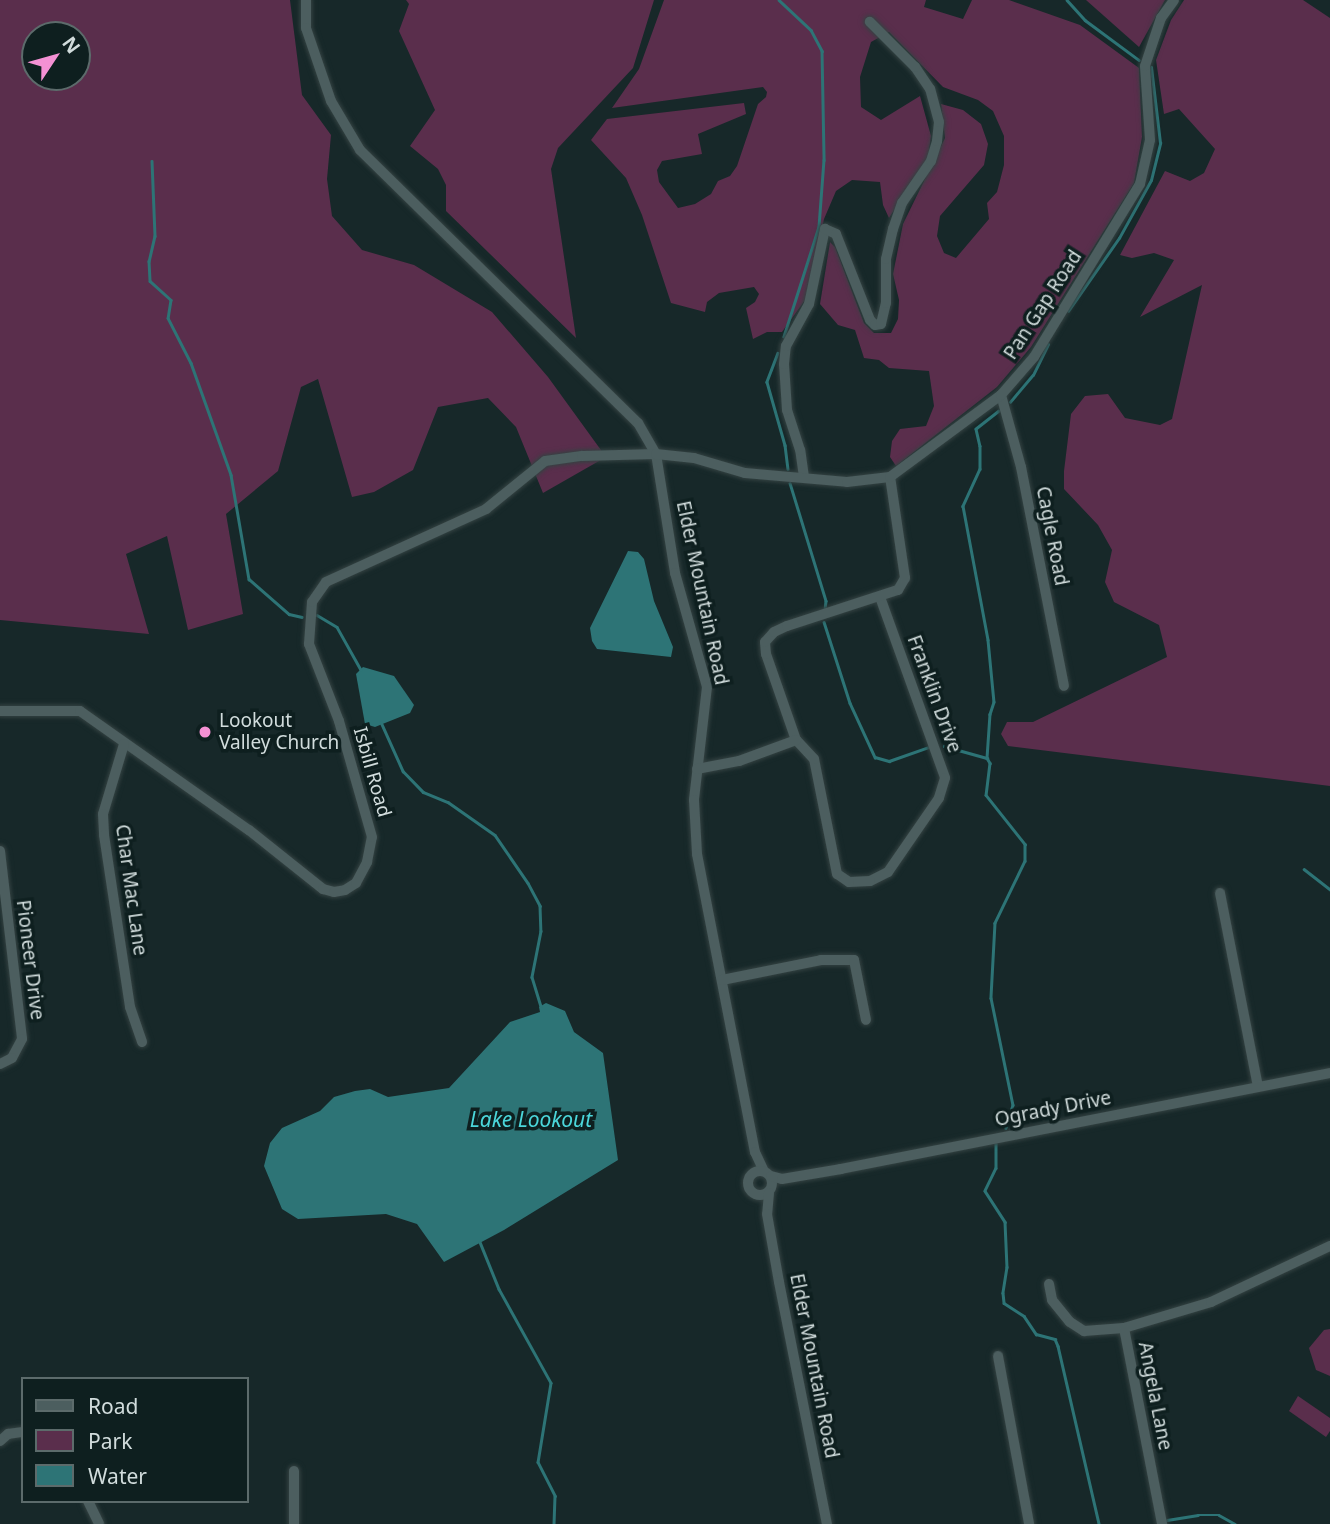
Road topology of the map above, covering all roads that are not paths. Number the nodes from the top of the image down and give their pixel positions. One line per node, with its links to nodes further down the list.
1 (306, 0): 5 (street, Elder Mountain Road)
2 (1174, 0): 4 (street, Pan Gap Road)
3 (870, 22): 6 (street)
4 (1001, 395): 7 (street, Pan Gap Road); 9 (street, Cagle Road)
5 (656, 454): 6 (street, Pan Gap Road); 12 (street, Isbill Road); 13 (street, Elder Mountain Road)
6 (804, 477): 7 (street, Pan Gap Road)
7 (890, 477): 8 (street)
8 (880, 597): 11 (street); 11 (street, Franklin Drive)
9 (1065, 686)
10 (0, 711): 12 (street, Isbill Road)
11 (796, 740): 13 (street)
12 (124, 744): 18 (street, Char Mac Lane)
13 (697, 769): 16 (street, Elder Mountain Road)
14 (0, 851): 19 (street, Pioneer Drive)
15 (1220, 893): 21 (street)
16 (722, 980): 17 (street); 22 (street, Elder Mountain Road)
17 (866, 1020)
18 (142, 1042)
19 (0, 1064)
20 (1330, 1073): 21 (street, Ogrady Drive)
21 (1258, 1086): 22 (street, Ogrady Drive)
22 (768, 1180): 23 (street); 23 (street, Elder Mountain Road); 24 (street, Elder Mountain Road)
23 (754, 1194): 24 (street, Elder Mountain Road)
24 (767, 1214): 35 (street, Elder Mountain Road)
25 (1330, 1246): 27 (street, Angela Lane)
26 (1049, 1284): 27 (street)
27 (1124, 1328): 37 (street, Angela Lane)
28 (998, 1356): 36 (street)
29 (21, 1432): 30 (street)
30 (0, 1441)
31 (294, 1471): 34 (street)
32 (89, 1503): 33 (street)
33 (99, 1524)
34 (294, 1524)
35 (827, 1524)
36 (1029, 1524)
37 (1162, 1524)

